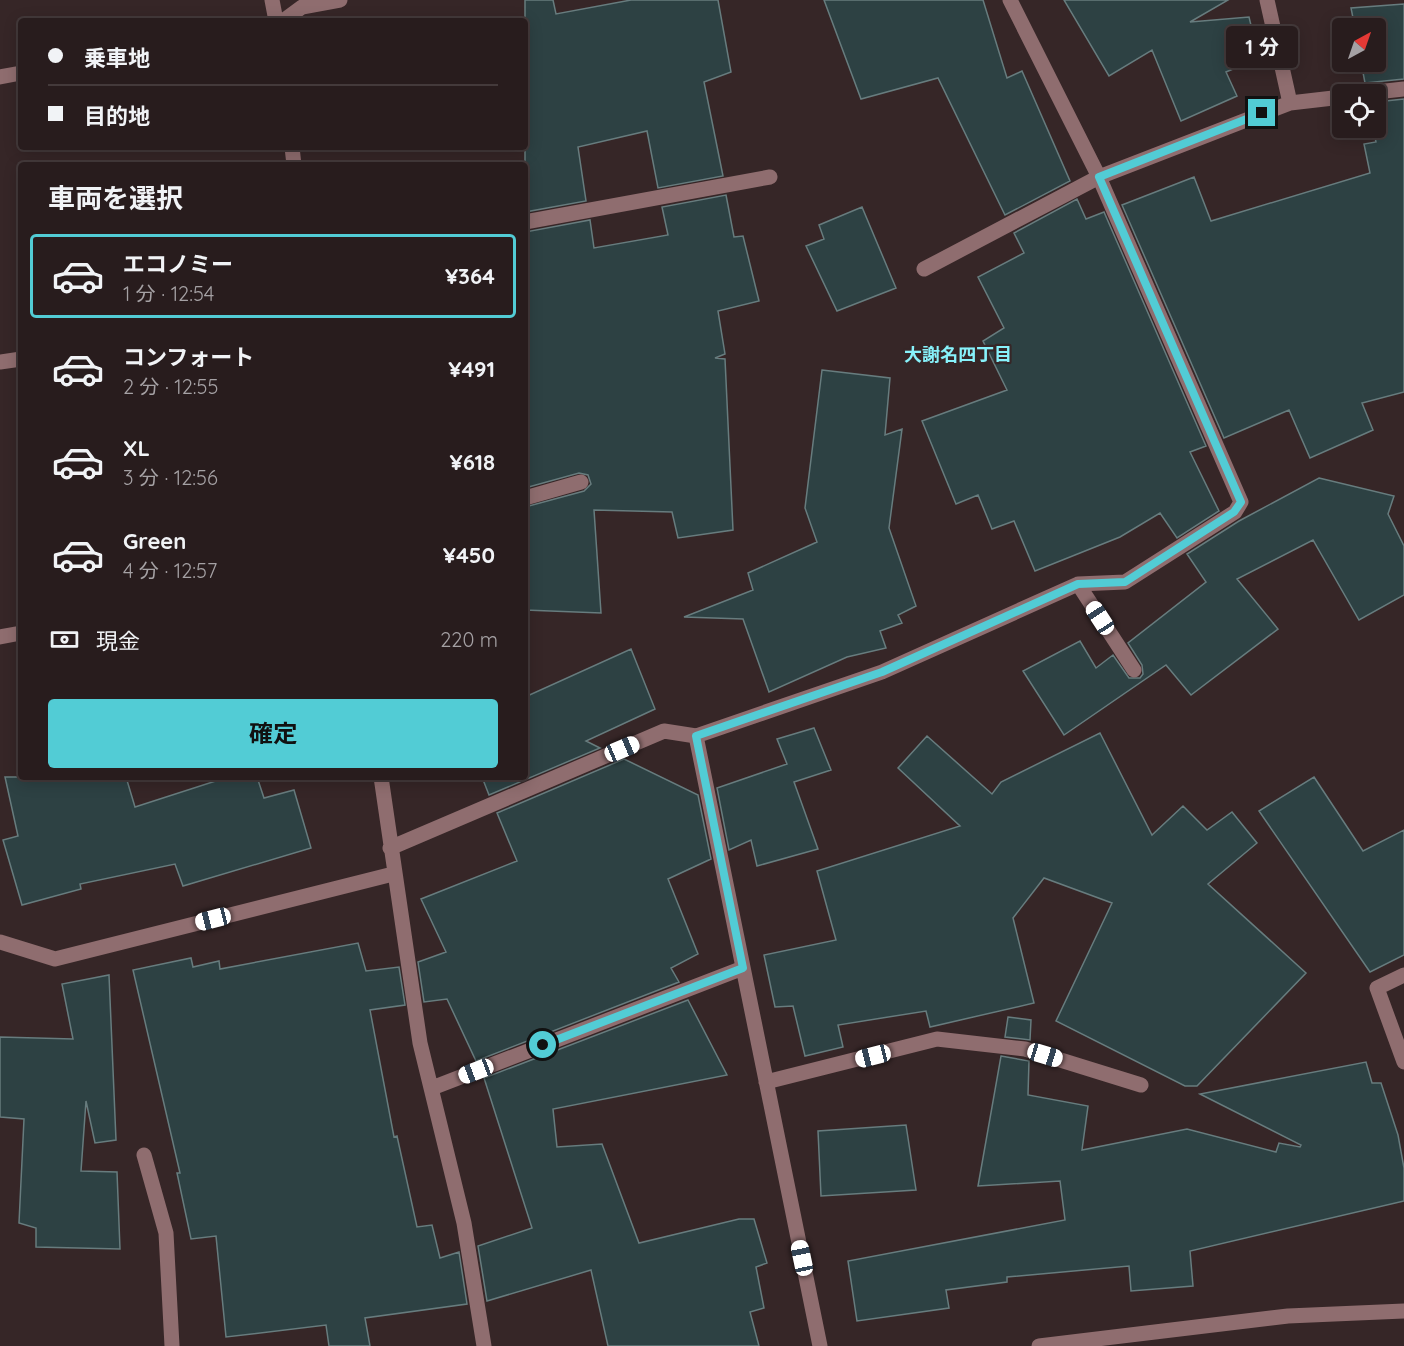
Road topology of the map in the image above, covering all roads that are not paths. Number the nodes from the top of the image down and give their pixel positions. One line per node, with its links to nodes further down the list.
1 (272, 0): 5 (street)
2 (340, 0): 6 (street)
3 (1010, 0): 14 (street)
4 (1267, 0): 12 (street)
5 (275, 18)
6 (288, 18)
7 (18, 74): 8 (street)
8 (0, 77)
9 (1404, 88): 10 (street)
10 (1386, 90)
11 (1332, 98): 12 (street)
12 (1290, 103): 14 (street)
13 (770, 177): 15 (street)
14 (1099, 177): 16 (street); 21 (street)
15 (528, 221)
16 (924, 269)
17 (18, 359): 18 (street)
18 (0, 362)
19 (581, 483): 20 (street)
20 (528, 497)
21 (1078, 584): 24 (street); 25 (street)
22 (18, 634): 23 (street)
23 (0, 637)
24 (1134, 670)
25 (696, 736): 27 (street); 30 (street)
26 (381, 780): 27 (street)
27 (390, 848): 28 (street)
28 (393, 874): 29 (street); 35 (street)
29 (0, 942)
30 (743, 968): 33 (street); 35 (street)
31 (1404, 975): 32 (street)
32 (1404, 1062)
33 (766, 1082): 34 (street); 40 (street)
34 (1141, 1085)
35 (432, 1088): 39 (street)
36 (144, 1155): 38 (street)
37 (1404, 1311): 41 (street)
38 (172, 1346)
39 (484, 1346)
40 (820, 1346)
41 (1039, 1346)

